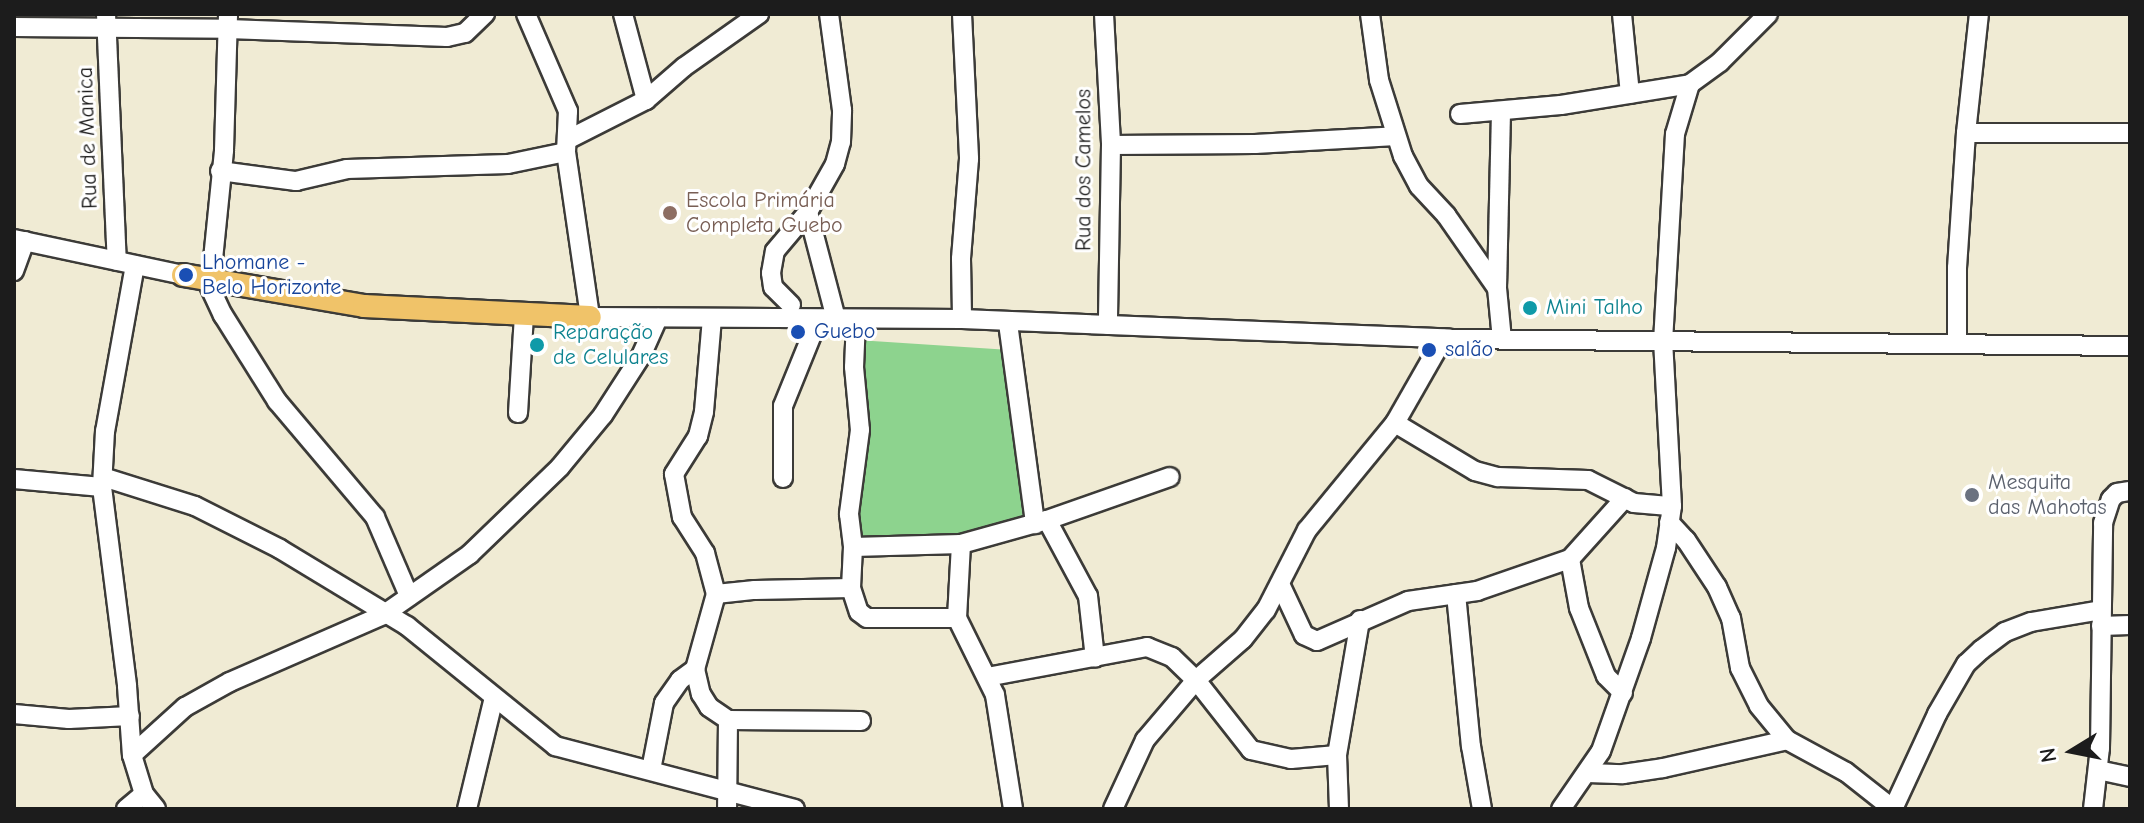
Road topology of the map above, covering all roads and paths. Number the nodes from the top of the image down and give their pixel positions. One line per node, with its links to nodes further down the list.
1 (485, 14): 13 (street)
2 (526, 14): 24 (street)
3 (623, 14): 17 (street)
4 (759, 14): 17 (street)
5 (829, 14): 26 (street)
6 (962, 14): 37 (street)
7 (1104, 14): 23 (street, Rua dos Camelos)
8 (1370, 14): 22 (street)
9 (1622, 14): 16 (street)
10 (1768, 14): 15 (street)
11 (1979, 14): 20 (street)
12 (107, 21): 13 (street); 14 (street); 28 (street, Rua de Manica)
13 (228, 22): 25 (street)
14 (14, 27)
15 (1690, 84): 16 (street); 44 (street)
16 (1630, 94): 18 (street)
17 (646, 100): 24 (street)
18 (1501, 111): 19 (street); 31 (street)
19 (1460, 114)
20 (1966, 133): 21 (street); 45 (street)
21 (2130, 133)
22 (1396, 136): 23 (street); 31 (street)
23 (1111, 145): 41 (street, Rua dos Camelos)
24 (566, 146): 25 (street); 34 (street)
25 (220, 171): 30 (street)
26 (808, 212): 32 (street); 38 (street)
27 (19, 240): 28 (street); 29 (street)
28 (126, 263): 30 (street); 52 (street, Rua de Manica)
29 (14, 271)
30 (200, 278): 33 (main road); 64 (street)
31 (1497, 288): 43 (street)
32 (791, 305)
33 (524, 316): 34 (main road); 47 (street)
34 (590, 317): 35 (street)
35 (658, 318): 36 (street); 64 (street)
36 (712, 318): 38 (street); 62 (street)
37 (962, 319): 39 (street); 40 (street)
38 (827, 320): 39 (street); 50 (street)
39 (856, 320): 58 (street)
40 (1008, 323): 41 (street); 56 (street)
41 (1108, 325): 42 (street)
42 (1443, 339): 43 (street); 48 (street)
43 (1502, 340): 44 (street)
44 (1663, 342): 45 (street); 55 (street)
45 (1957, 342): 46 (street)
46 (2130, 346)
47 (518, 413)
48 (1395, 423): 54 (street); 60 (street)
49 (1170, 477): 56 (street)
50 (783, 478)
51 (14, 479): 52 (street)
52 (102, 482): 65 (street); 77 (street, Rua de Manica)
53 (2130, 491): 67 (street)
54 (1625, 498): 55 (street); 59 (street)
55 (1670, 514): 74 (street); 80 (street)
56 (1041, 522): 57 (street); 70 (street)
57 (961, 544): 58 (street); 66 (street)
58 (853, 547): 61 (street)
59 (1570, 559): 63 (street); 74 (street)
60 (1281, 586): 68 (street); 73 (street)
61 (851, 588): 62 (street); 66 (street)
62 (716, 594): 71 (street)
63 (1456, 594): 68 (street); 95 (street)
64 (409, 596): 65 (street)
65 (383, 615): 75 (street); 81 (street)
66 (957, 618): 72 (street)
67 (2101, 618): 69 (street); 80 (street); 84 (street)
68 (1360, 620): 82 (street)
69 (2130, 625)
70 (1095, 658): 72 (street); 73 (street)
71 (695, 669): 78 (street); 83 (street)
72 (987, 677): 92 (street)
73 (1196, 680): 82 (street); 93 (street)
74 (1623, 693): 85 (street)
75 (494, 697): 83 (street); 90 (street)
76 (14, 714): 77 (street)
77 (130, 716): 81 (street, Rua de Manica)
78 (728, 720): 79 (street); 87 (street)
79 (861, 721)
80 (1787, 740): 85 (street)
81 (132, 755): 88 (street, Rua de Manica)
82 (1337, 755): 94 (street)
83 (651, 770): 87 (street)
84 (2098, 770): 86 (street); 97 (street)
85 (1588, 773): 96 (street)
86 (2130, 777)
87 (728, 801): 91 (street)
88 (150, 802): 89 (street)
89 (126, 809)
90 (467, 809)
91 (795, 809)
92 (1013, 809)
93 (1113, 809)
94 (1339, 809)
95 (1482, 809)
96 (1561, 809)
97 (2093, 809)

